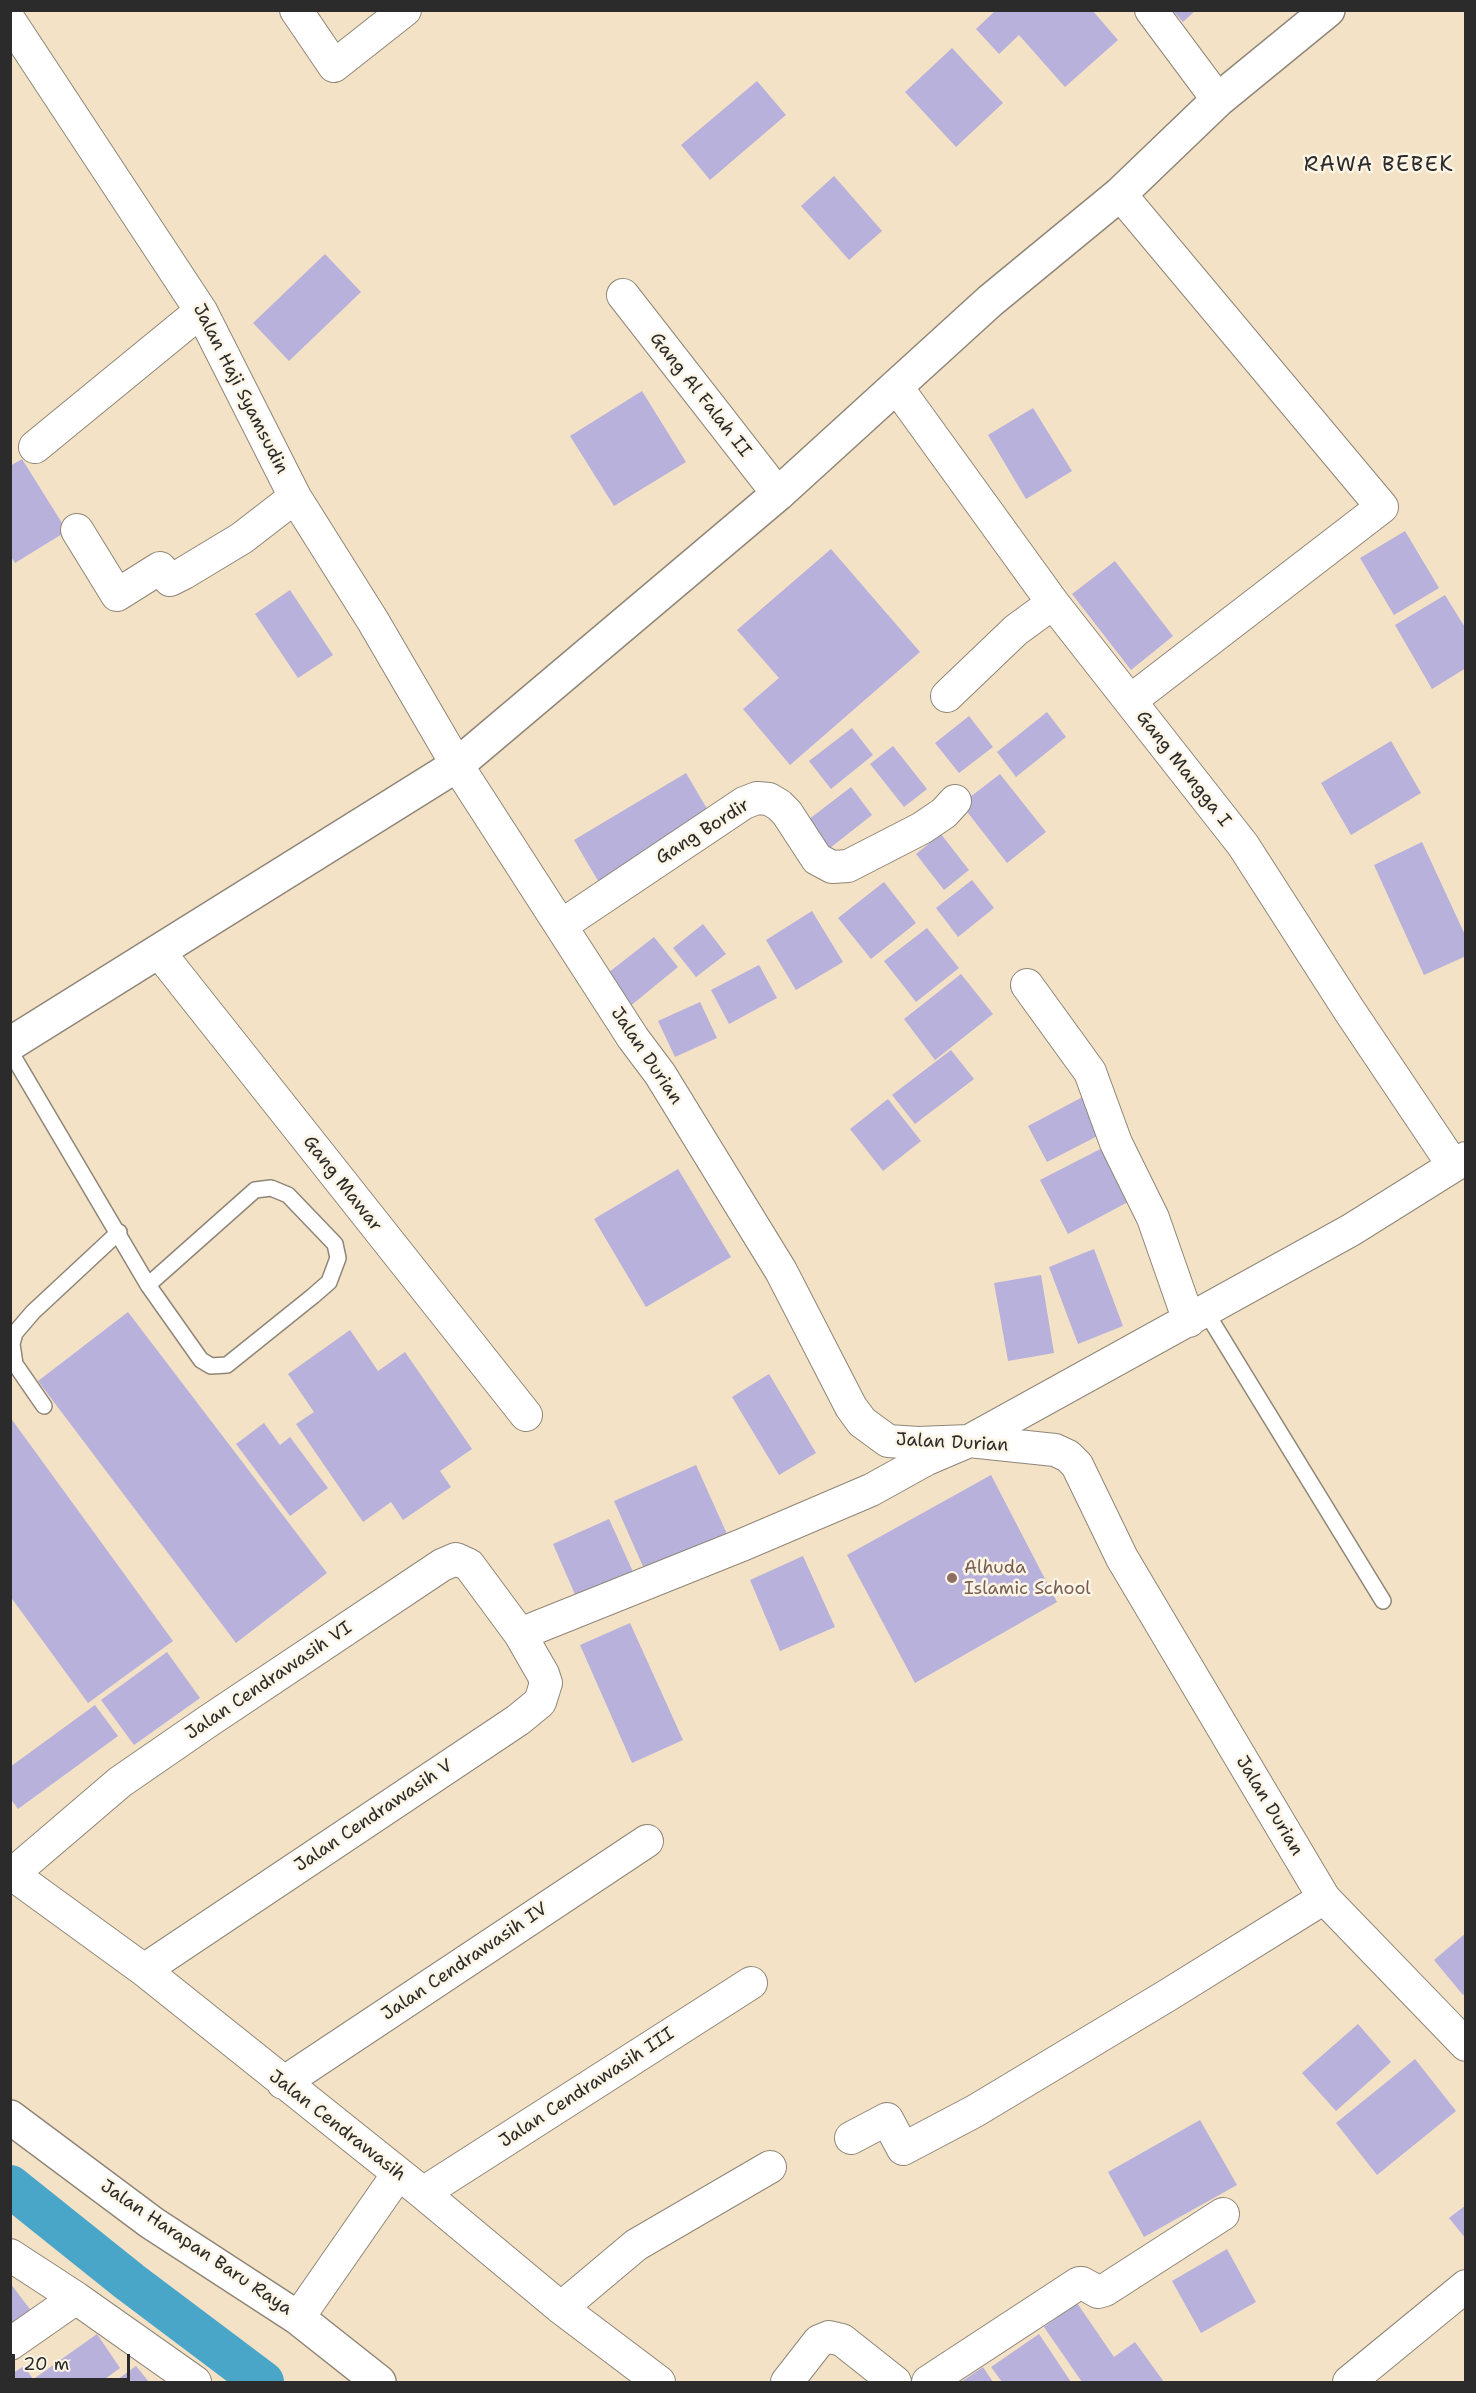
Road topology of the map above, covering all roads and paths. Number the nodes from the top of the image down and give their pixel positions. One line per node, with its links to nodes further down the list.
1 (297, 10): 2 (street)
2 (405, 10)
3 (1151, 10): 6 (street)
4 (1328, 10): 6 (street)
5 (10, 21): 9 (street, Jalan Haji Syamsudin)
6 (1218, 100): 7 (street)
7 (1120, 194): 10 (street); 17 (street)
8 (623, 295): 12 (street, Gang Al Falah II)
9 (201, 311): 11 (street); 13 (street, Jalan Haji Syamsudin)
10 (896, 386): 12 (street); 15 (street, Gang Mangga I)
11 (35, 447)
12 (778, 494): 18 (street)
13 (296, 497): 14 (street); 18 (street, Jalan Haji Syamsudin)
14 (77, 530)
15 (1053, 603): 16 (street); 17 (street, Gang Mangga I)
16 (947, 696)
17 (1130, 701): 25 (street, Gang Mangga I)
18 (457, 765): 20 (street, Jalan Durian); 21 (street)
19 (955, 801): 20 (street, Gang Bordir)
20 (562, 925): 31 (street, Jalan Durian)
21 (159, 952): 23 (street); 30 (street, Gang Mawar)
22 (1027, 985): 28 (street)
23 (10, 1044)
24 (10, 1052): 26 (lane)
25 (1459, 1162): 28 (street)
26 (119, 1232): 27 (lane); 29 (lane)
27 (148, 1285): 27 (lane)
28 (1198, 1316): 31 (street); 32 (lane)
29 (44, 1406)
30 (525, 1415)
31 (969, 1442): 33 (street); 36 (street, Jalan Durian)
32 (1383, 1601)
33 (520, 1634): 35 (street, Jalan Cendrawasih VI); 37 (street, Jalan Cendrawasih V)
34 (647, 1841): 40 (street, Jalan Cendrawasih IV)
35 (11, 1875): 37 (street, Jalan Cendrawasih)
36 (1324, 1898): 39 (street, Jalan Durian); 42 (street)
37 (144, 1970): 40 (street, Jalan Cendrawasih)
38 (751, 1983): 45 (street, Jalan Cendrawasih III)
39 (1466, 2045)
40 (283, 2083): 44 (street, Jalan Cendrawasih)
41 (10, 2117): 51 (street, Jalan Harapan Baru Raya)
42 (851, 2138)
43 (770, 2167): 50 (street)
44 (398, 2174): 45 (street, Jalan Cendrawasih); 51 (street)
45 (423, 2193): 50 (street, Jalan Cendrawasih)
46 (1223, 2214): 58 (street)
47 (10, 2255): 49 (street)
48 (1466, 2286): 59 (street)
49 (76, 2298): 52 (street); 53 (street)
50 (561, 2308): 55 (street, Jalan Cendrawasih)
51 (298, 2318): 54 (street, Jalan Harapan Baru Raya)
52 (10, 2344)
53 (195, 2382)
54 (379, 2382)
55 (659, 2382)
56 (787, 2382): 57 (street)
57 (895, 2382)
58 (928, 2382)
59 (1349, 2382)

